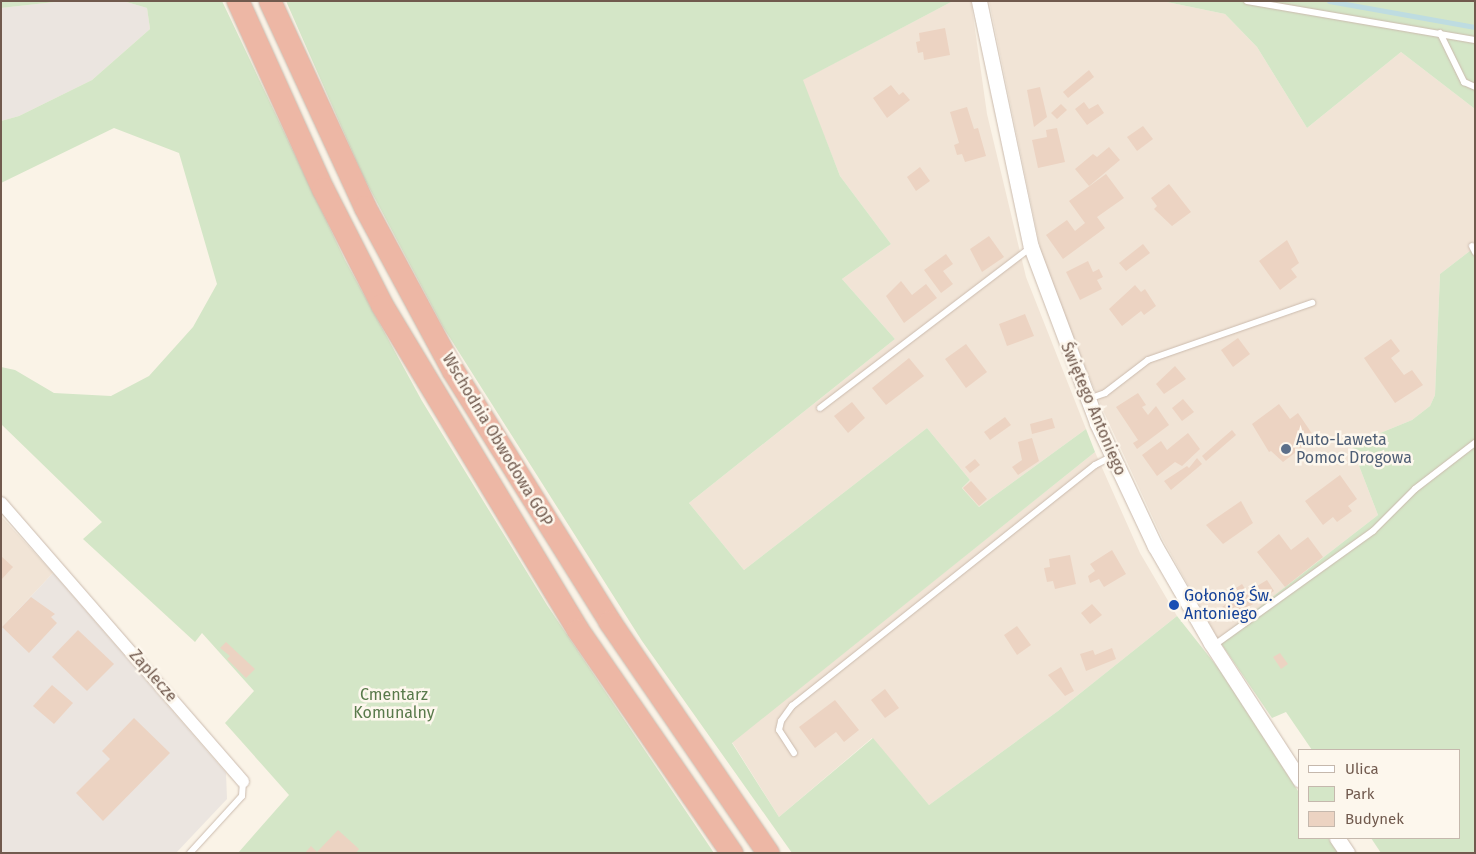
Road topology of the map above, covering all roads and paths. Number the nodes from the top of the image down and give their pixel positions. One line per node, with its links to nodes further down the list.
1 (238, 1): 21 (highway, Wschodnia Obwodowa GOP)
2 (270, 1): 22 (highway, Wschodnia Obwodowa GOP)
3 (979, 1): 8 (street, Świętego Antoniego)
4 (1247, 1): 5 (lane)
5 (1440, 33): 6 (lane); 7 (lane)
6 (1475, 40)
7 (1475, 87)
8 (1030, 247): 10 (street, Świętego Antoniego); 11 (lane)
9 (1312, 303): 10 (lane)
10 (1087, 400): 13 (street, Świętego Antoniego)
11 (820, 408)
12 (1475, 444): 15 (lane)
13 (1111, 457): 15 (street, Świętego Antoniego); 16 (lane)
14 (1, 503): 18 (street, Zaplecze)
15 (1213, 646): 17 (street, Świętego Antoniego)
16 (794, 754)
17 (1298, 777)
18 (243, 781): 20 (lane, Zaplecze)
19 (1338, 839): 23 (street)
20 (190, 853)
21 (732, 853)
22 (768, 853)
23 (1347, 853)

